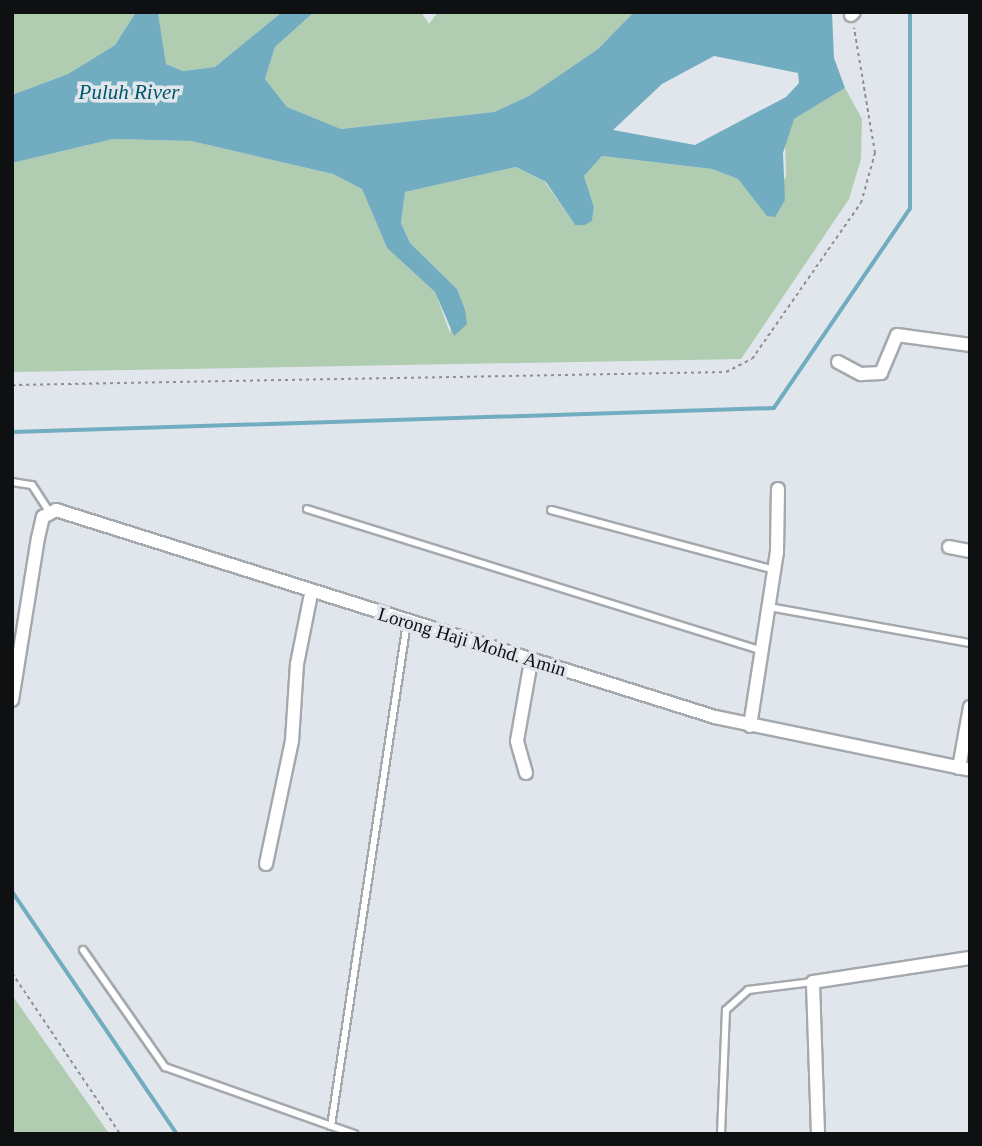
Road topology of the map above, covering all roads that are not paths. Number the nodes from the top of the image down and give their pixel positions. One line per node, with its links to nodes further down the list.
1 (970, 345): 2 (street)
2 (838, 362)
3 (12, 482): 6 (lane)
4 (778, 489): 10 (street)
5 (307, 509): 15 (lane)
6 (49, 510): 11 (street, Lorong Haji Mohd. Amin); 17 (street)
7 (551, 510): 10 (lane)
8 (949, 547): 9 (street)
9 (970, 551)
10 (775, 570): 12 (street)
11 (311, 594): 13 (street, Lorong Haji Mohd. Amin); 22 (street)
12 (769, 607): 14 (lane); 15 (street)
13 (407, 622): 16 (street, Lorong Haji Mohd. Amin); 26 (lane)
14 (970, 643)
15 (761, 650): 19 (street)
16 (531, 661): 19 (street, Lorong Haji Mohd. Amin); 21 (street)
17 (12, 700)
18 (970, 707): 20 (street)
19 (750, 726): 20 (street, Lorong Haji Mohd. Amin)
20 (964, 769)
21 (526, 773)
22 (266, 864)
23 (83, 950): 26 (lane)
24 (970, 958): 25 (street)
25 (813, 982): 28 (lane); 29 (street)
26 (331, 1126): 27 (lane)
27 (354, 1134)
28 (721, 1134)
29 (818, 1134)

